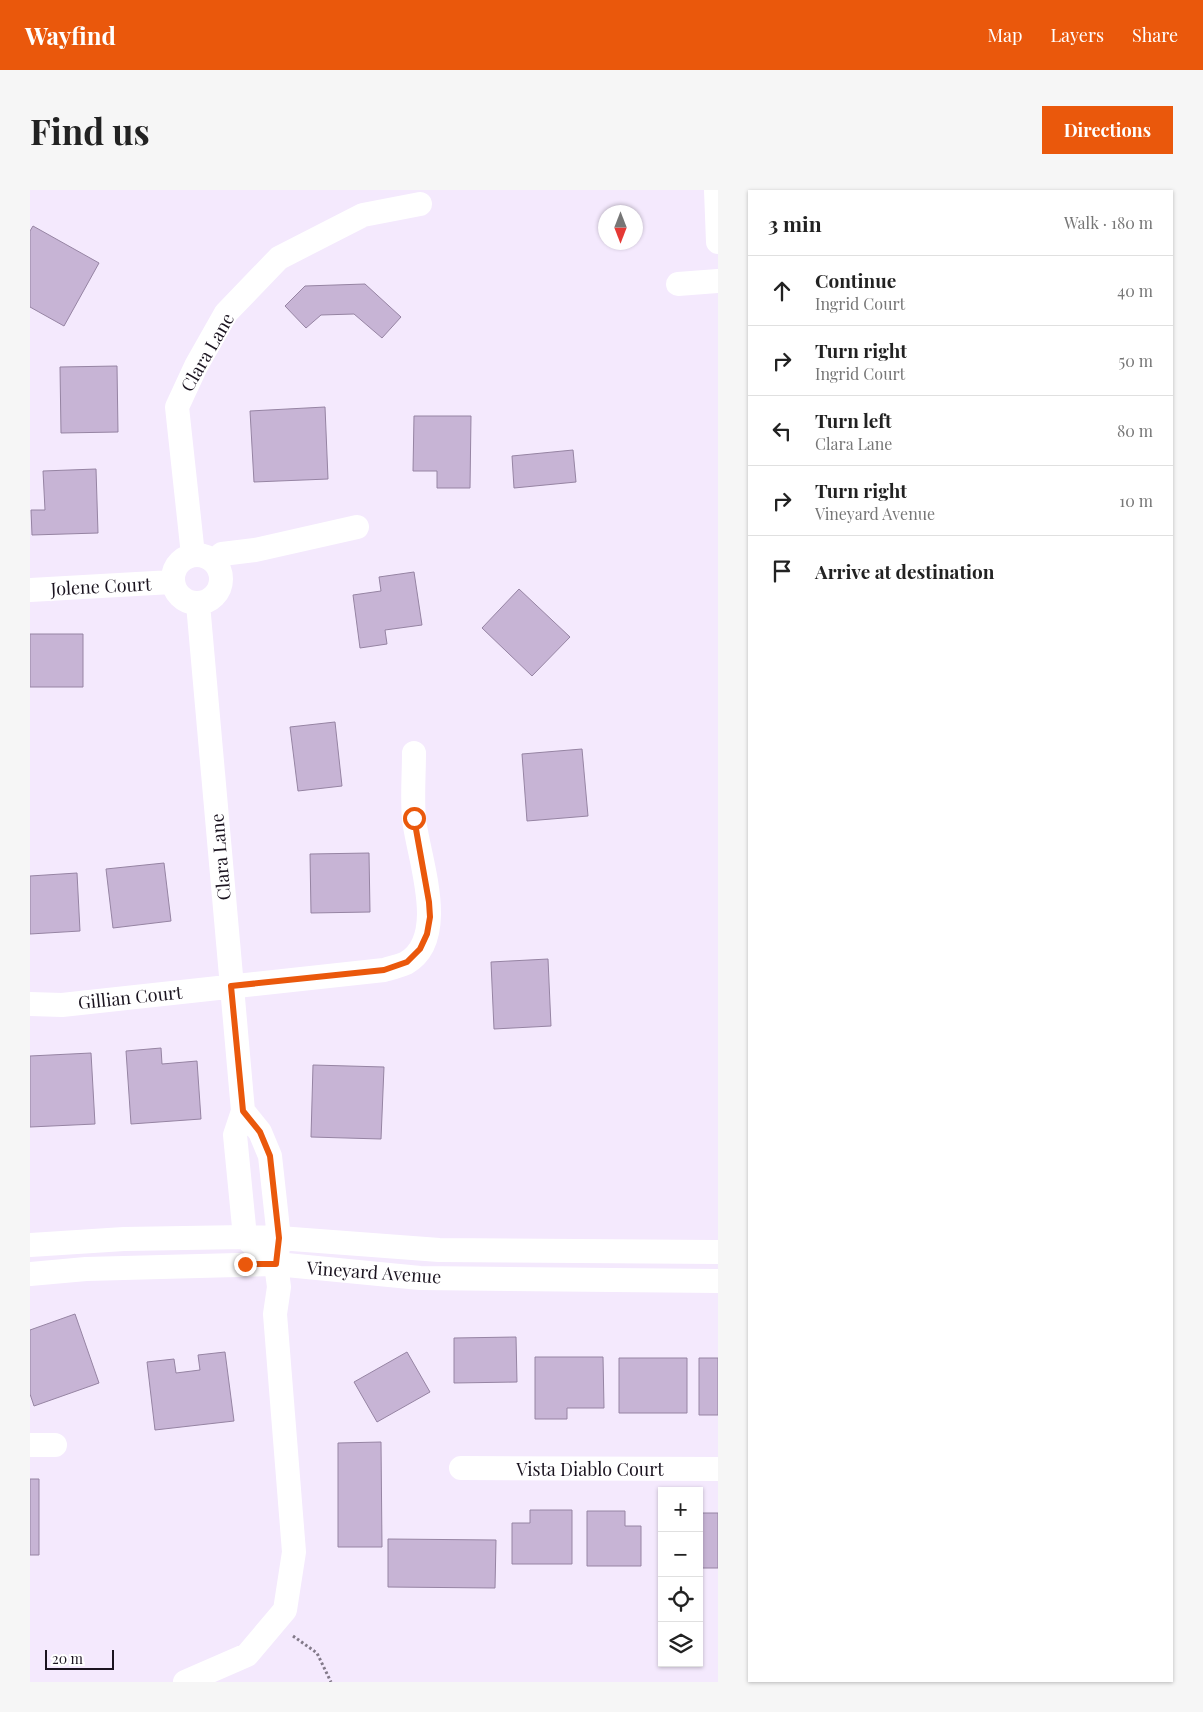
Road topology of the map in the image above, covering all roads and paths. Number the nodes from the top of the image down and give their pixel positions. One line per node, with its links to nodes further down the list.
1 (716, 190): 3 (street)
2 (420, 204): 7 (street, Clara Lane)
3 (718, 242)
4 (718, 282): 5 (street)
5 (678, 284)
6 (357, 527): 7 (street)
7 (203, 558): 8 (street); 10 (street)
8 (172, 582): 9 (street, Jolene Court); 10 (street)
9 (30, 590)
10 (198, 604): 12 (street, Clara Lane)
11 (414, 753): 12 (street, Gillian Court)
12 (231, 986): 13 (street, Gillian Court); 14 (street, Clara Lane)
13 (30, 1004)
14 (243, 1111): 15 (street, Clara Lane); 16 (street)
15 (244, 1237): 16 (street, Vineyard Avenue); 17 (street, Vineyard Avenue); 19 (street)
16 (279, 1238): 18 (street, Vineyard Avenue); 19 (street)
17 (30, 1245)
18 (718, 1252)
19 (276, 1264): 20 (street, Vineyard Avenue); 21 (street, Vineyard Avenue); 26 (street)
20 (30, 1274)
21 (718, 1281)
22 (30, 1445): 23 (street)
23 (55, 1445)
24 (461, 1468): 25 (street, Vista Diablo Court)
25 (718, 1469)
26 (274, 1623): 27 (street); 28 (path)
27 (185, 1682)
28 (331, 1682)

